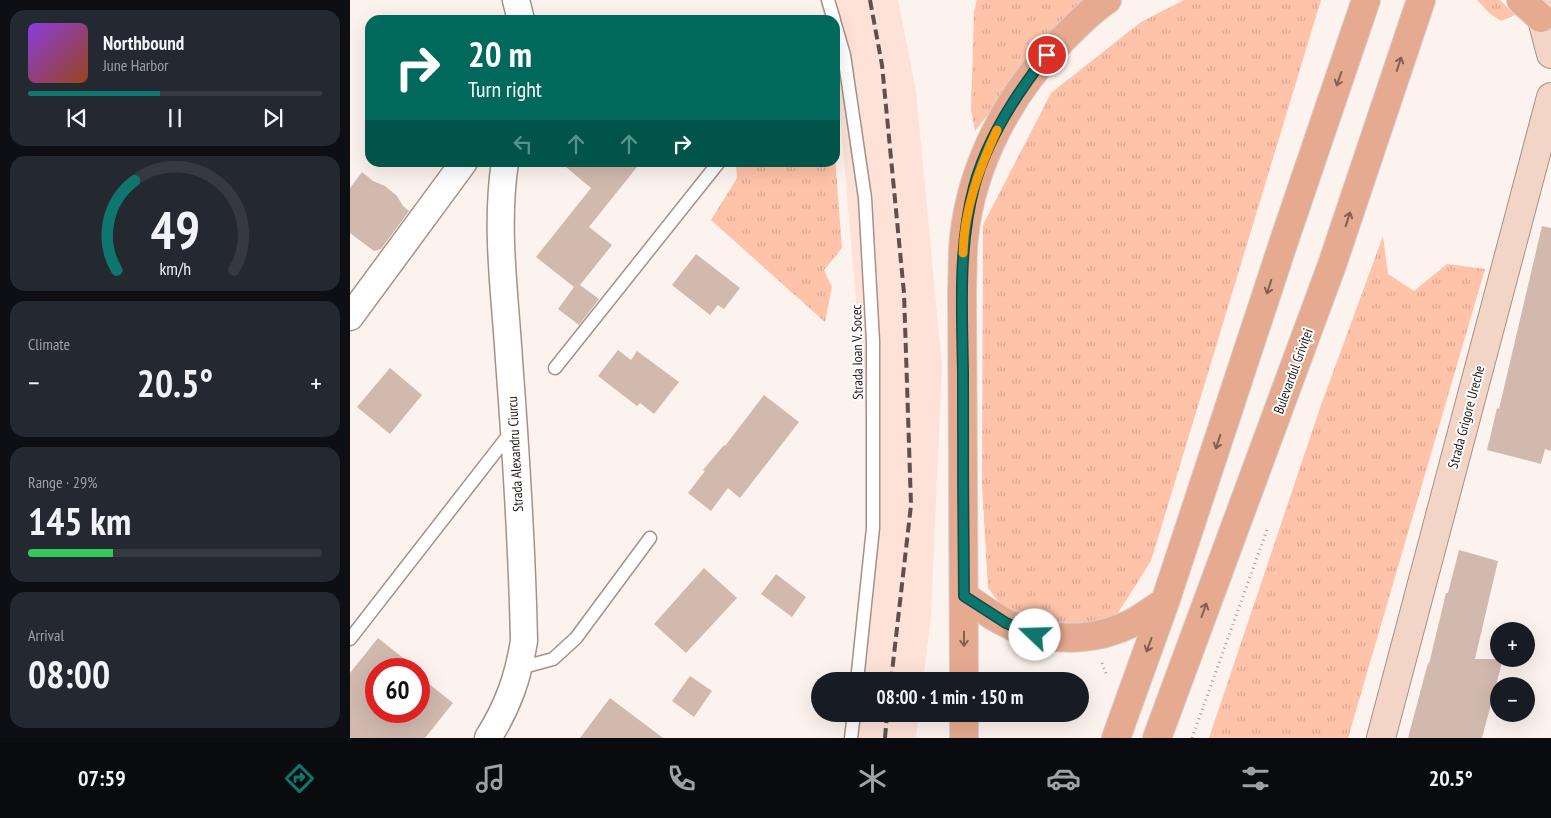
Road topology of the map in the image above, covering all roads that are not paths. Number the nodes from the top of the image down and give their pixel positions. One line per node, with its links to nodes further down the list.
1 (516, 0): 8 (street)
2 (828, 0): 9 (lane, Strada Ioan V. Socec)
3 (1108, 0): 20 (main road)
4 (1366, 0): 21 (main road, one-way to 21)
5 (1421, 0): 32 (main road, Bulevardul Griviței, one-way to 5)
6 (1521, 0): 7 (main road)
7 (1539, 9): 11 (main road)
8 (520, 15)
9 (832, 15)
10 (840, 41): 24 (lane, Strada Ioan V. Socec)
11 (1551, 54)
12 (1551, 97): 33 (main road, Strada Grigore Ureche)
13 (460, 167): 16 (street)
14 (504, 167): 18 (street, Strada Alexandru Ciurcu)
15 (715, 167): 17 (lane)
16 (350, 317)
17 (555, 368)
18 (514, 428): 22 (lane); 23 (street, Strada Alexandru Ciurcu)
19 (650, 538): 23 (lane)
20 (964, 596): 21 (main road); 25 (main road, one-way to 25)
21 (1165, 602): 31 (main road, one-way to 31)
22 (350, 639)
23 (520, 668): 28 (street, Strada Alexandru Ciurcu)
24 (858, 672)
25 (964, 672)
26 (853, 722): 29 (lane)
27 (964, 722): 30 (main road)
28 (488, 738)
29 (851, 738)
30 (964, 738)
31 (1116, 738)
32 (1157, 738)
33 (1382, 738)

